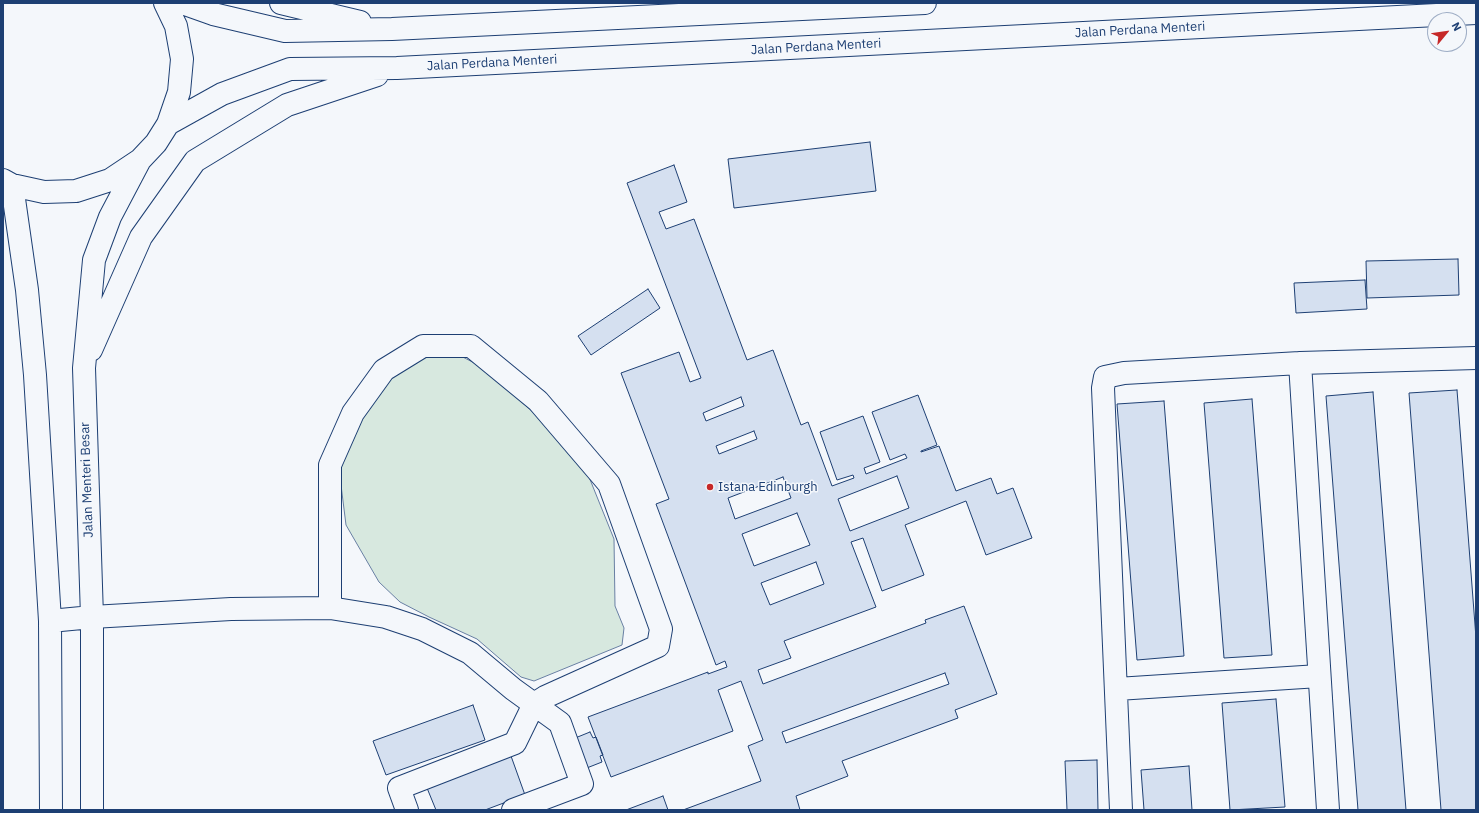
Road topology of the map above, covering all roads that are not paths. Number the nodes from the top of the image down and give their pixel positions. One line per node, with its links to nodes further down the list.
1 (165, 3): 8 (main road)
2 (182, 3): 6 (main road)
3 (282, 3): 6 (main road)
4 (925, 3): 6 (main road)
5 (1476, 13): 7 (main road, Jalan Perdana Menteri)
6 (392, 29)
7 (397, 68): 8 (main road, Jalan Perdana Menteri); 13 (main road)
8 (168, 124): 9 (main road)
9 (140, 160): 10 (main road); 13 (main road, Jalan Menteri Besar)
10 (8, 182): 16 (main road)
11 (1476, 358): 12 (main road)
12 (1300, 363): 17 (main road); 18 (main road)
13 (84, 368): 15 (main road, Jalan Menteri Besar)
14 (330, 608): 15 (main road); 19 (main road); 19 (main road)
15 (92, 617): 16 (main road); 21 (main road, Jalan Menteri Besar)
16 (50, 621): 20 (main road)
17 (1319, 676): 18 (main road); 25 (main road)
18 (1117, 689): 24 (main road)
19 (534, 704): 22 (main road); 23 (main road)
20 (51, 810)
21 (92, 810)
22 (407, 810)
23 (513, 810)
24 (1121, 810)
25 (1328, 810)

